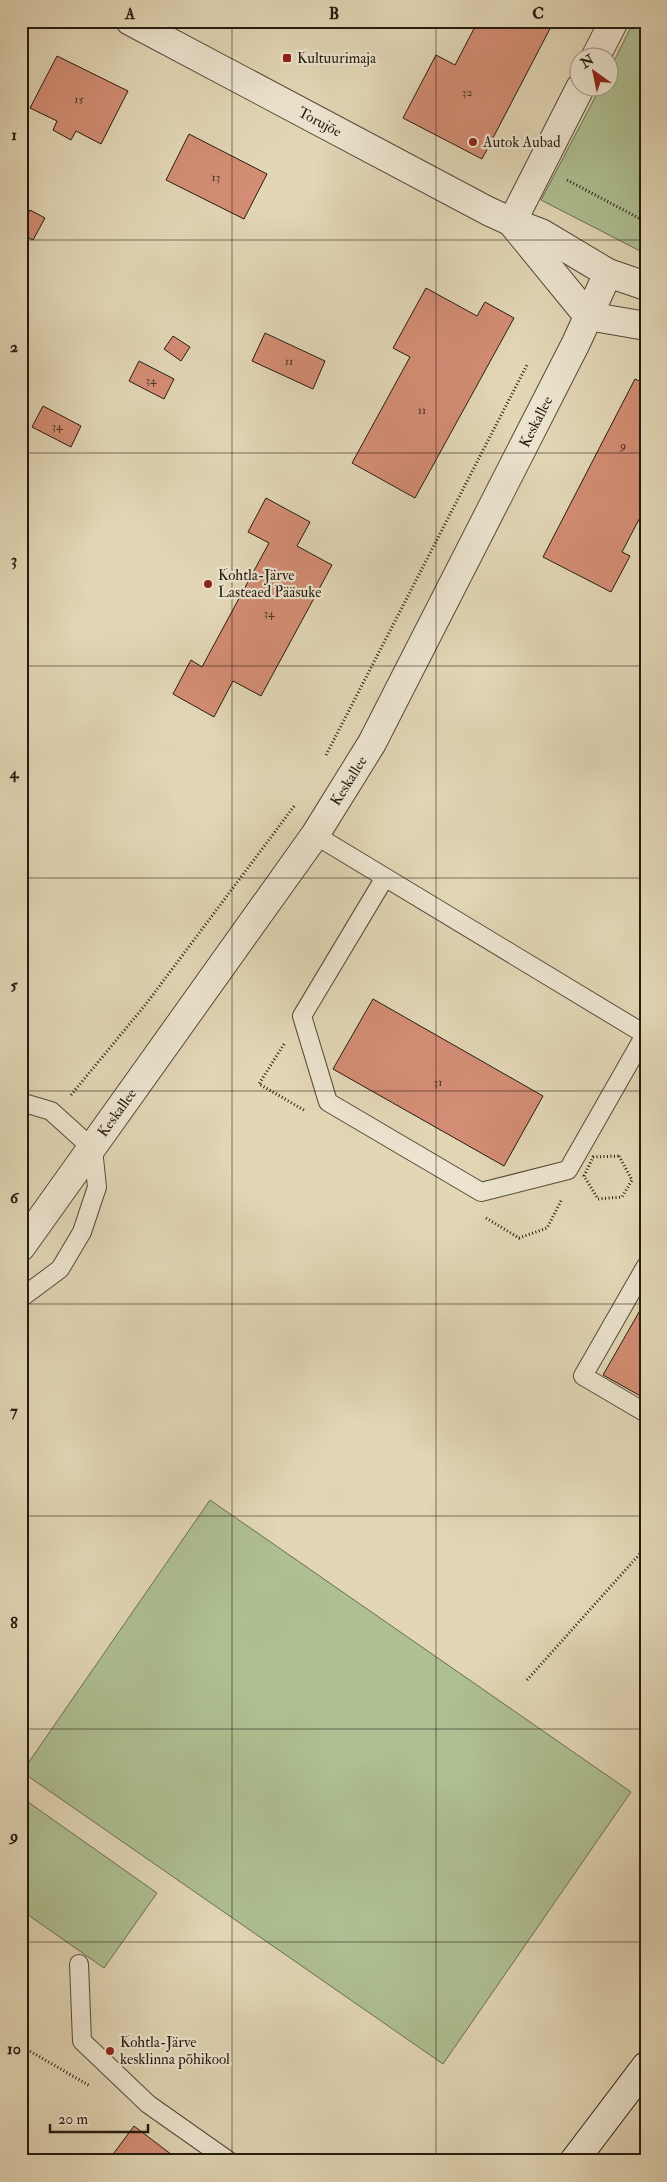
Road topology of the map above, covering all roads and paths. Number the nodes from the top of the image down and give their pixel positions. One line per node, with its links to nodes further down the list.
1 (130, 21): 8 (street, Torujõe)
2 (614, 21): 3 (street)
3 (600, 48)
4 (575, 98): 8 (street)
5 (564, 178): 7 (path)
6 (646, 211): 7 (path)
7 (641, 220): 9 (path)
8 (512, 222): 10 (street, Torujõe); 12 (street, Torujõe)
9 (646, 222)
10 (608, 273): 11 (street, Torujõe); 12 (street, Keskallee)
11 (646, 286)
12 (588, 316): 13 (street); 17 (street, Keskallee)
13 (646, 326)
14 (530, 360): 15 (path)
15 (322, 761)
16 (298, 800): 21 (path)
17 (315, 836): 18 (lane); 22 (street, Keskallee)
18 (384, 879): 19 (lane); 19 (lane)
19 (646, 1035)
20 (21, 1102): 21 (lane)
21 (51, 1111): 22 (lane)
22 (92, 1149): 24 (street, Keskallee); 26 (lane)
23 (584, 1176): 23 (path)
24 (21, 1247)
25 (646, 1266): 27 (lane)
26 (21, 1298)
27 (646, 1414)
28 (646, 1546): 29 (path)
29 (528, 1680)
30 (79, 1964): 32 (lane)
31 (646, 2066): 33 (street)
32 (229, 2161)
33 (574, 2161)

